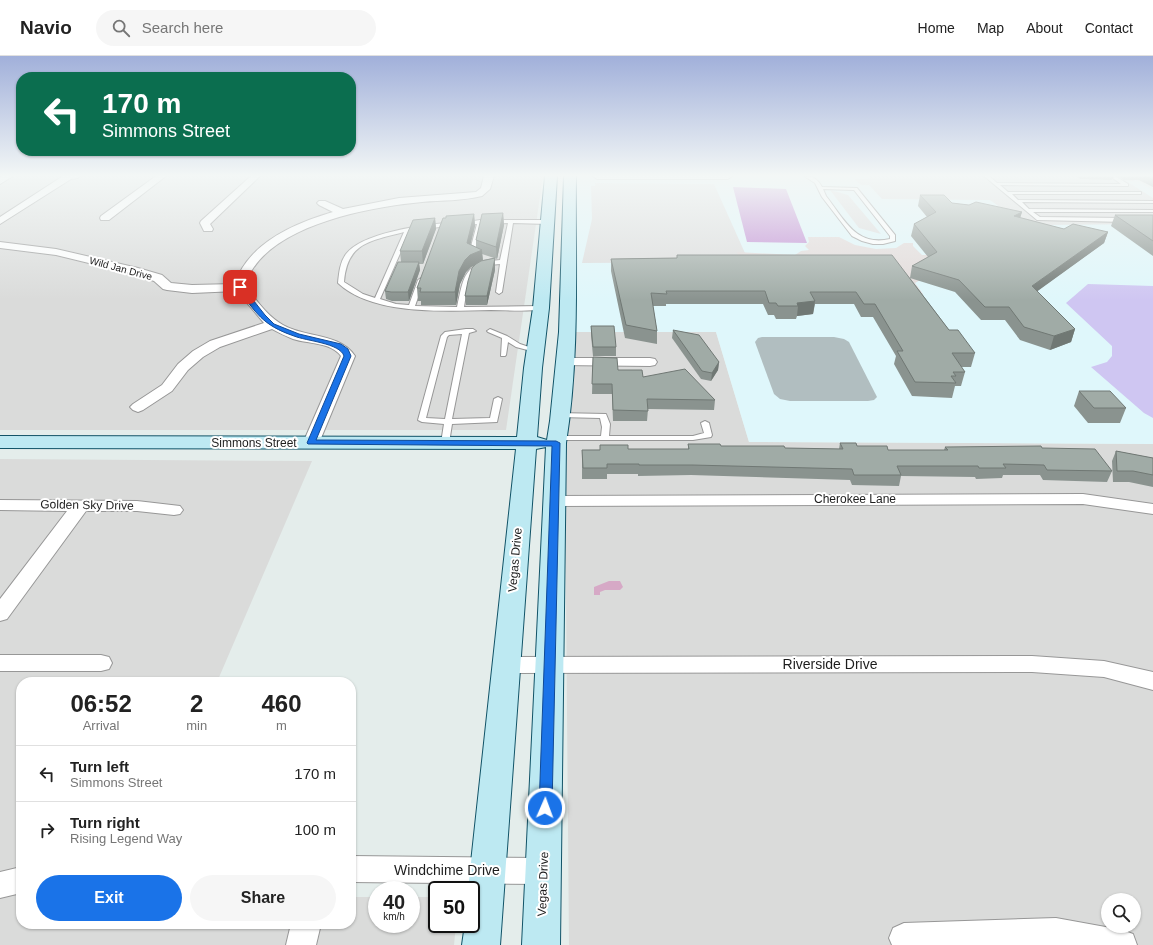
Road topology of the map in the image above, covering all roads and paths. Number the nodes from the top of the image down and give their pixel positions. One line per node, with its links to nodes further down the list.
1 (212, 217): 13 (street)
2 (329, 217): 24 (street)
3 (548, 217): 11 (main road, Vegas Drive)
4 (569, 217): 18 (main road, Vegas Drive)
5 (841, 217): 6 (lane)
6 (878, 217)
7 (1037, 217): 8 (lane)
8 (1130, 220)
9 (480, 222): 10 (lane); 12 (lane); 19 (lane)
10 (511, 222): 11 (lane); 20 (lane)
11 (548, 222): 17 (main road, Vegas Drive)
12 (442, 224): 14 (lane); 15 (lane)
13 (208, 229)
14 (408, 230): 21 (lane); 26 (lane)
15 (439, 231)
16 (0, 245): 24 (street, Wild Jan Drive)
17 (545, 258): 18 (main road); 28 (main road, Vegas Drive)
18 (569, 258): 35 (main road, Vegas Drive)
19 (493, 262): 20 (lane); 29 (lane)
20 (503, 262): 25 (lane)
21 (391, 267): 22 (lane); 26 (lane)
22 (398, 267)
23 (424, 274): 27 (lane)
24 (240, 287): 30 (street)
25 (499, 292)
26 (377, 300): 27 (lane)
27 (411, 307): 29 (lane)
28 (542, 308): 29 (lane); 33 (main road, Vegas Drive)
29 (460, 309)
30 (272, 325): 38 (street); 45 (street)
31 (490, 331): 32 (lane)
32 (505, 337): 33 (lane); 34 (lane)
33 (535, 350): 47 (main road, Vegas Drive)
34 (503, 355)
35 (564, 362): 36 (street); 39 (main road, Vegas Drive)
36 (650, 362)
37 (498, 399): 40 (lane)
38 (138, 406)
39 (560, 415): 42 (lane); 43 (main road, Vegas Drive)
40 (448, 422): 40 (lane); 46 (lane)
41 (705, 423): 42 (lane)
42 (605, 438): 43 (lane)
43 (557, 441): 47 (main road, Simmons Street); 48 (main road, Vegas Drive)
44 (0, 442): 45 (main road, Simmons Street)
45 (311, 443): 46 (main road, Simmons Street)
46 (445, 443): 47 (main road, Simmons Street)
47 (526, 443): 56 (main road, Vegas Drive)
48 (555, 500): 51 (street, Cherokee Lane); 57 (main road, Vegas Drive)
49 (0, 505): 50 (street, Golden Sky Drive)
50 (81, 505): 52 (street, Golden Sky Drive); 53 (street)
51 (1153, 509)
52 (174, 510)
53 (0, 614)
54 (0, 663): 55 (street)
55 (101, 663)
56 (506, 664): 57 (street, Riverside Drive); 60 (main road, Vegas Drive)
57 (550, 664): 58 (street, Riverside Drive); 61 (main road, Vegas Drive)
58 (1153, 681)
59 (356, 869): 60 (street, Windchime Drive)
60 (487, 870): 61 (street, Windchime Drive); 67 (main road, Vegas Drive)
61 (543, 871): 68 (main road, Vegas Drive)
62 (16, 881): 63 (street)
63 (0, 885)
64 (305, 929): 66 (street)
65 (904, 938): 69 (street)
66 (301, 945)
67 (481, 945)
68 (541, 945)
69 (1122, 945)

